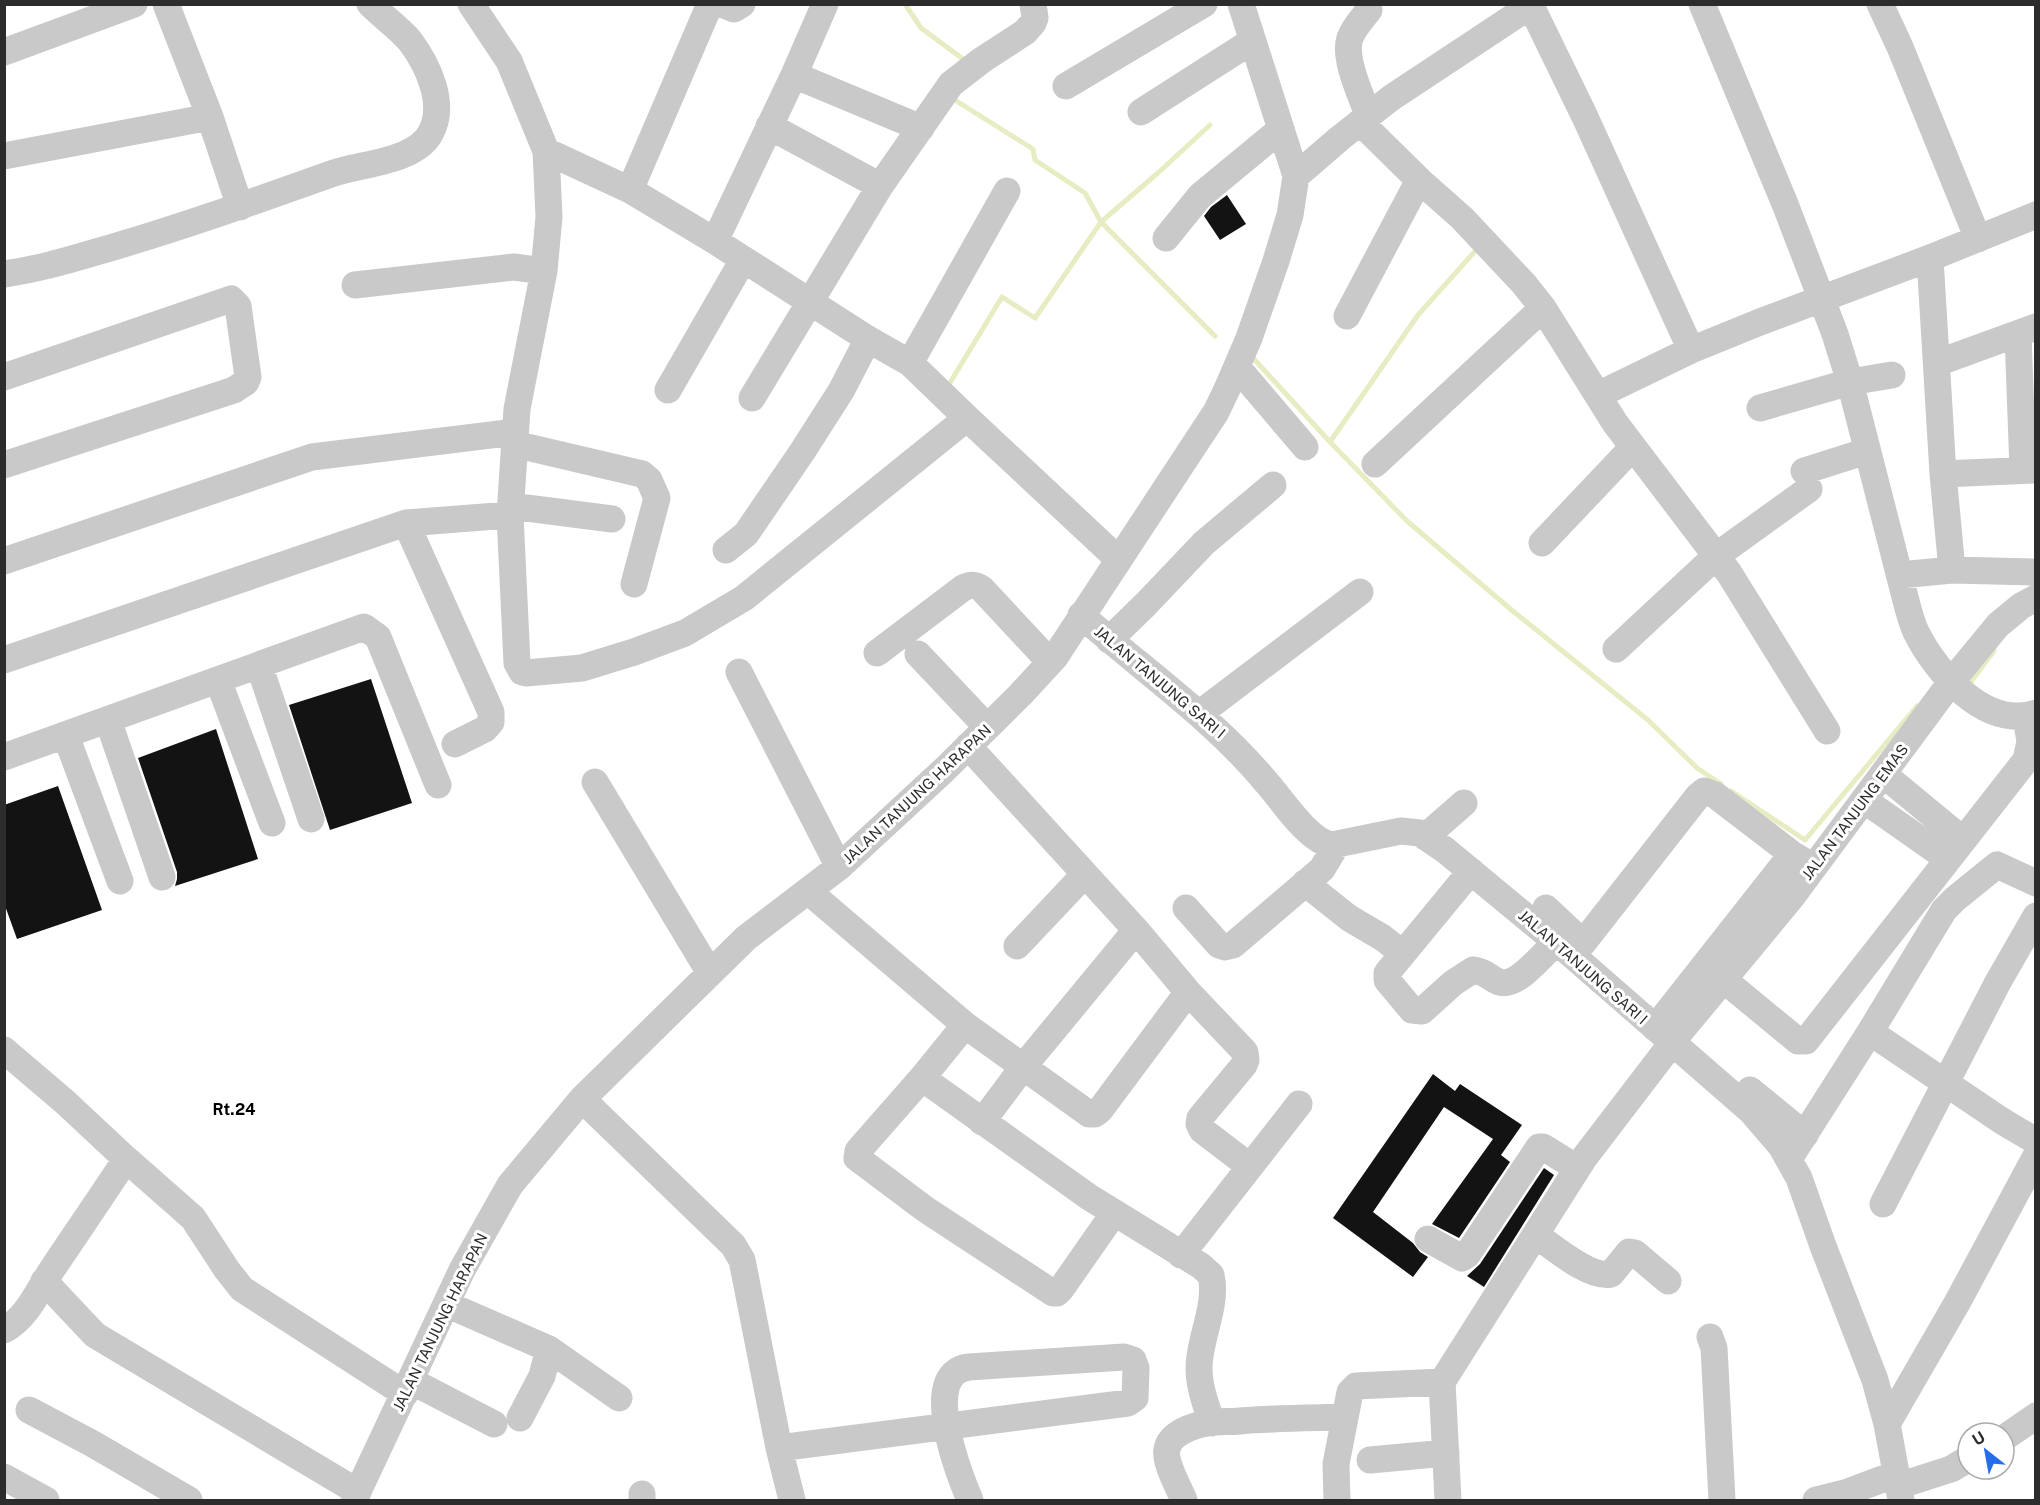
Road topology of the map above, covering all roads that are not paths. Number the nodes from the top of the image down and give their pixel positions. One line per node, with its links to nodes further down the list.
1 (134, 4): 17 (street)
2 (166, 4): 21 (street)
3 (369, 4): 33 (street)
4 (471, 4): 26 (street)
5 (710, 4): 31 (street)
6 (723, 4): 7 (street)
7 (742, 4)
8 (825, 4): 18 (street)
9 (1033, 4): 24 (street)
10 (1204, 4): 19 (street)
11 (1241, 4): 16 (street, JALAN TANJUNG HARAPAN)
12 (1702, 4): 43 (street)
13 (1880, 4): 36 (street)
14 (1532, 5): 22 (street); 49 (street)
15 (1369, 10): 22 (street)
16 (1252, 41): 20 (street); 25 (street, JALAN TANJUNG HARAPAN)
17 (4, 52)
18 (794, 75): 23 (street); 24 (street)
19 (1066, 86)
20 (1142, 112)
21 (210, 117): 27 (street); 33 (street)
22 (1364, 118): 28 (street); 29 (street)
23 (769, 126): 30 (street); 37 (street)
24 (921, 128): 30 (street)
25 (1281, 129): 28 (street, JALAN TANJUNG HARAPAN); 35 (street)
26 (546, 151): 31 (street); 40 (street)
27 (4, 156)
28 (1296, 176): 52 (street, JALAN TANJUNG HARAPAN)
29 (1419, 180): 45 (street); 46 (street)
30 (880, 186): 44 (street)
31 (630, 190): 37 (street)
32 (1006, 190): 50 (street)
33 (240, 207): 41 (street)
34 (2036, 215): 36 (street)
35 (1166, 238)
36 (1978, 239): 38 (street)
37 (715, 241): 39 (street)
38 (1930, 258): 43 (street); 51 (street)
39 (743, 260): 44 (street); 56 (street)
40 (544, 271): 42 (street); 61 (street)
41 (4, 274)
42 (356, 285)
43 (1822, 298): 49 (street); 55 (street)
44 (809, 301): 48 (street); 58 (street)
45 (1543, 308): 57 (street); 66 (street)
46 (1347, 316)
47 (2026, 331): 51 (street); 67 (street)
48 (868, 339): 50 (street); 74 (street)
49 (1691, 350): 57 (street)
50 (910, 363): 60 (street)
51 (1937, 363): 68 (street)
52 (1237, 367): 62 (street); 76 (street, JALAN TANJUNG HARAPAN)
53 (1892, 375): 55 (street)
54 (4, 376): 65 (street)
55 (1850, 382): 59 (street); 64 (street)
56 (668, 390)
57 (1598, 395): 63 (street)
58 (752, 398)
59 (1760, 408)
60 (967, 418): 70 (street); 76 (street)
61 (514, 438): 70 (street); 77 (street); 81 (street)
62 (1305, 447)
63 (1633, 447): 73 (street); 75 (street)
64 (1867, 451): 75 (street); 80 (street)
65 (4, 465)
66 (1375, 465)
67 (2029, 470): 68 (street)
68 (1943, 474): 78 (street)
69 (1273, 485): 85 (street)
70 (510, 511): 71 (street); 72 (street)
71 (612, 519)
72 (406, 523): 89 (street); 101 (street)
73 (1542, 543)
74 (726, 550)
75 (1716, 556): 86 (street); 99 (street)
76 (1119, 560): 84 (street, JALAN TANJUNG HARAPAN)
77 (4, 561)
78 (1952, 570): 79 (street); 80 (street)
79 (2036, 572)
80 (1900, 575): 94 (street)
81 (634, 584)
82 (1360, 592): 95 (street)
83 (2036, 598): 94 (street, JALAN TANJUNG EMAS)
84 (1081, 615): 85 (street, JALAN TANJUNG SARI I); 90 (street, JALAN TANJUNG HARAPAN)
85 (1109, 640): 95 (street, JALAN TANJUNG SARI I)
86 (1616, 649)
87 (877, 653): 90 (street)
88 (918, 654): 98 (street)
89 (4, 660)
90 (1050, 662): 98 (street, JALAN TANJUNG HARAPAN)
91 (259, 665): 93 (street); 105 (street); 108 (street)
92 (739, 672): 114 (street)
93 (218, 680): 97 (street); 109 (street)
94 (1951, 682): 96 (street); 106 (street, JALAN TANJUNG EMAS)
95 (1199, 714): 111 (street, JALAN TANJUNG SARI I)
96 (2031, 715): 112 (street)
97 (108, 720): 100 (street); 117 (street)
98 (987, 727): 102 (street, JALAN TANJUNG HARAPAN)
99 (1827, 731)
100 (66, 736): 103 (street); 118 (street)
101 (455, 744)
102 (968, 746): 114 (street, JALAN TANJUNG HARAPAN); 116 (street)
103 (4, 757)
104 (595, 782): 130 (street)
105 (438, 786)
106 (1874, 787): 112 (street); 113 (street, JALAN TANJUNG EMAS)
107 (1464, 803): 110 (street)
108 (311, 819)
109 (272, 823)
110 (1425, 837): 111 (street, JALAN TANJUNG SARI I); 115 (street, JALAN TANJUNG SARI I)
111 (1337, 844): 119 (street)
112 (1956, 849): 131 (street)
113 (1803, 861): 127 (street); 131 (street, JALAN TANJUNG EMAS); 134 (street)
114 (839, 867): 121 (street, JALAN TANJUNG HARAPAN)
115 (1471, 871): 126 (street, JALAN TANJUNG SARI I); 129 (street)
116 (1085, 874): 125 (street); 128 (street)
117 (162, 877)
118 (120, 880)
119 (1305, 883): 122 (street); 129 (street)
120 (2036, 883): 135 (street)
121 (808, 891): 130 (street, JALAN TANJUNG HARAPAN); 133 (street)
122 (1186, 908)
123 (1546, 909): 127 (street)
124 (2036, 916): 139 (street)
125 (1136, 930): 132 (street); 137 (street)
126 (1556, 942): 129 (street); 134 (street, JALAN TANJUNG SARI I)
127 (1583, 943): 134 (street)
128 (1017, 946)
129 (1402, 953)
130 (710, 973): 140 (street, JALAN TANJUNG HARAPAN)
131 (1724, 980): 134 (street, JALAN TANJUNG EMAS)
132 (1188, 992): 137 (street); 147 (street)
133 (965, 1025): 137 (street); 138 (street)
134 (1668, 1031): 143 (street); 145 (street, JALAN TANJUNG SARI I); 148 (street)
135 (1870, 1032): 139 (street); 143 (street)
136 (4, 1050): 146 (street)
137 (1023, 1067): 142 (street)
138 (922, 1078): 142 (street); 151 (street)
139 (1945, 1082): 144 (street); 150 (street)
140 (582, 1100): 157 (street, JALAN TANJUNG HARAPAN); 173 (street)
141 (1299, 1104): 147 (street)
142 (982, 1122): 151 (street)
143 (1805, 1134): 145 (street)
144 (2036, 1141)
145 (1790, 1159): 170 (street, JALAN TANJUNG SARI I)
146 (126, 1160): 155 (street); 162 (street)
147 (1249, 1166): 154 (street)
148 (1577, 1168): 152 (street); 153 (street)
149 (2032, 1173): 170 (street)
150 (1883, 1204)
151 (1114, 1213): 154 (street)
152 (1536, 1235): 156 (street); 161 (street)
153 (1428, 1239)
154 (1181, 1255): 168 (street)
155 (44, 1281): 158 (street); 178 (street)
156 (1668, 1281)
157 (446, 1304): 160 (street); 162 (street, JALAN TANJUNG HARAPAN)
158 (4, 1330)
159 (1710, 1336): 185 (street)
160 (549, 1349): 163 (street); 167 (street)
161 (1442, 1382): 166 (street); 174 (street)
162 (408, 1388): 169 (street); 178 (street, JALAN TANJUNG HARAPAN)
163 (619, 1398)
164 (29, 1410): 179 (street)
165 (2036, 1416): 172 (street)
166 (1345, 1417): 168 (street); 183 (street)
167 (520, 1418)
168 (1212, 1423): 182 (street)
169 (494, 1424)
170 (1887, 1424): 177 (street, JALAN TANJUNG SARI I)
171 (946, 1426): 171 (street); 173 (street); 181 (street)
172 (2016, 1430)
173 (779, 1448): 180 (street)
174 (1446, 1453): 175 (street); 184 (street)
175 (1370, 1460)
176 (1956, 1466): 177 (street)
177 (1898, 1487): 186 (street)
178 (356, 1496)
179 (189, 1500)
180 (792, 1500)
181 (970, 1500)
182 (1184, 1500)
183 (1337, 1500)
184 (1448, 1500)
185 (1722, 1500)
186 (1816, 1500)

